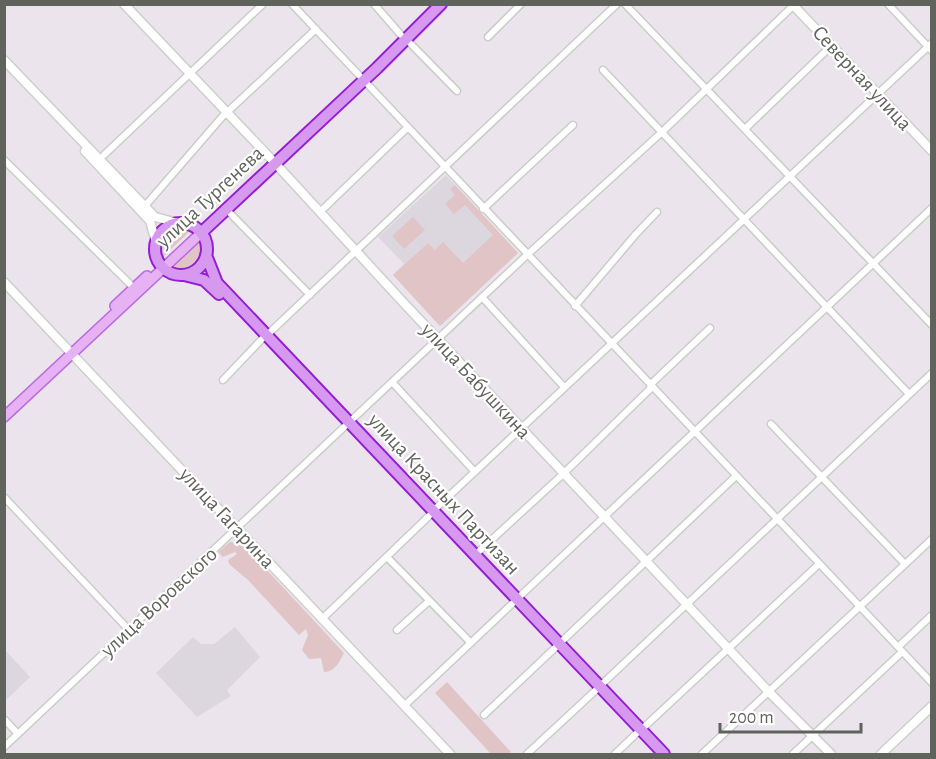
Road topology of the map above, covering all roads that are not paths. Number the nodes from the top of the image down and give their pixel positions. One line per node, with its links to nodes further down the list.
1 (124, 4): 20 (street, улица Бабушкина)
2 (262, 4): 20 (street)
3 (292, 4): 12 (street)
4 (374, 4): 13 (street)
5 (433, 4): 13 (highway, улица Тургенева)
6 (441, 4): 13 (highway, улица Тургенева)
7 (521, 4): 14 (street)
8 (617, 4): 34 (street)
9 (625, 4): 22 (street)
10 (888, 4): 16 (street)
11 (794, 5): 15 (street, Северная улица); 22 (street, улица Воровского)
12 (316, 29): 21 (street); 25 (street)
13 (404, 37): 21 (highway, улица Тургенева); 23 (street)
14 (488, 37)
15 (831, 46): 24 (street, Северная улица); 28 (street)
16 (930, 47): 24 (street)
17 (4, 60): 36 (street)
18 (4, 67): 45 (street)
19 (603, 70): 29 (street)
20 (190, 72): 25 (street, улица Бабушкина); 31 (street)
21 (362, 78): 27 (street); 33 (highway, улица Тургенева)
22 (706, 89): 28 (street); 29 (street, улица Воровского)
23 (457, 91)
24 (876, 94): 30 (street, Северная улица); 35 (street)
25 (228, 112): 33 (street, улица Бабушкина); 36 (street)
26 (573, 125): 39 (street)
27 (407, 128): 34 (street); 40 (street)
28 (745, 129): 35 (street)
29 (662, 132): 42 (street); 48 (street, улица Воровского)
30 (932, 151)
31 (104, 155)
32 (4, 160): 53 (street)
33 (273, 160): 37 (highway, улица Тургенева); 40 (street, улица Бабушкина); 44 (highway, улица Тургенева)
34 (444, 168): 39 (street); 46 (street)
35 (790, 177): 42 (street); 49 (street)
36 (146, 206): 43 (street)
37 (225, 208): 44 (highway, улица Тургенева); 54 (street)
38 (932, 208): 49 (street)
39 (483, 209): 48 (street)
40 (321, 212): 46 (street, улица Бабушкина)
41 (657, 212): 56 (street)
42 (743, 219): 57 (street); 62 (street)
43 (178, 223): 44 (highway); 45 (highway)
44 (199, 231): 47 (highway, улица Красных Партизан); 50 (main road, улица Тургенева)
45 (156, 242): 50 (highway)
46 (357, 250): 54 (street); 61 (street, улица Бабушкина)
47 (206, 255): 51 (highway); 60 (highway, улица Красных Партизан)
48 (527, 255): 55 (street, улица Воровского); 56 (street)
49 (874, 264): 57 (street); 58 (street)
50 (161, 266): 51 (highway, улица Красных Партизан); 53 (main road, улица Тургенева); 63 (main road, улица Тургенева)
51 (184, 275): 60 (highway, улица Красных Партизан)
52 (4, 282): 63 (street, улица Гагарина)
53 (134, 288): 63 (main road, улица Тургенева)
54 (310, 295): 60 (street)
55 (482, 297): 61 (street, улица Воровского); 68 (street)
56 (575, 306): 62 (street)
57 (827, 308): 69 (street); 75 (street)
58 (932, 325)
59 (710, 328): 67 (street)
60 (264, 337): 65 (street); 73 (highway, улица Красных Партизан)
61 (438, 339): 66 (street, улица Воровского); 74 (street, улица Бабушкина)
62 (610, 344): 67 (street); 68 (street)
63 (70, 352): 70 (main road, улица Тургенева); 71 (main road, улица Тургенева); 84 (street, улица Гагарина)
64 (932, 373): 69 (street)
65 (223, 380)
66 (392, 382): 73 (street, улица Воровского); 76 (street)
67 (650, 385): 75 (street); 77 (street)
68 (564, 387): 74 (street)
69 (909, 394): 79 (street)
70 (4, 410)
71 (4, 417)
72 (771, 424): 79 (street)
73 (347, 425): 81 (highway, улица Красных Партизан); 84 (street, улица Воровского)
74 (522, 429): 76 (street); 77 (street, улица Бабушкина)
75 (694, 432): 78 (street); 82 (street)
76 (475, 472): 81 (street)
77 (564, 474): 82 (street, улица Бабушкина); 86 (street)
78 (736, 476): 83 (street); 88 (street)
79 (822, 476): 83 (street); 90 (street)
80 (4, 497): 97 (street)
81 (431, 514): 86 (highway, улица Красных Партизан); 87 (street); 92 (highway, улица Красных Партизан)
82 (604, 516): 88 (street, улица Бабушкина); 92 (street)
83 (776, 519): 89 (street); 93 (street)
84 (237, 529): 96 (street, улица Гагарина); 97 (street, улица Воровского)
85 (932, 539): 90 (street)
86 (475, 555): 92 (highway, улица Красных Партизан)
87 (387, 556): 91 (street); 96 (street)
88 (647, 562): 93 (street, улица Бабушкина); 100 (street)
89 (819, 564): 94 (street); 101 (street)
90 (905, 564): 94 (street)
91 (429, 601): 98 (street); 99 (street)
92 (515, 601): 99 (street); 100 (highway, улица Красных Партизан)
93 (686, 604): 101 (street, улица Бабушкина); 104 (street)
94 (859, 607): 102 (street); 105 (street)
95 (932, 615): 102 (street)
96 (322, 619): 106 (street, улица Гагарина)
97 (129, 630): 111 (street, улица Воровского)
98 (397, 630)
99 (471, 643): 106 (street)
100 (558, 646): 104 (highway, улица Красных Партизан); 108 (street)
101 (728, 648): 105 (street, улица Бабушкина); 110 (street)
102 (900, 650): 103 (street); 112 (street)
103 (932, 683)
104 (598, 688): 110 (highway, улица Красных Партизан); 115 (street)
105 (769, 692): 112 (street, улица Бабушкина); 119 (street)
106 (404, 706): 114 (street, улица Гагарина)
107 (932, 706): 122 (street)
108 (484, 715)
109 (4, 719): 111 (street)
110 (639, 732): 116 (street); 117 (highway, улица Красных Партизан); 118 (highway, улица Красных Партизан)
111 (18, 734): 113 (street, улица Воровского)
112 (813, 736): 120 (street); 121 (street, улица Бабушкина)
113 (4, 747)
114 (450, 754)
115 (527, 754)
116 (615, 754)
117 (657, 754)
118 (664, 754)
119 (702, 754)
120 (793, 754)
121 (831, 754)
122 (881, 754)

